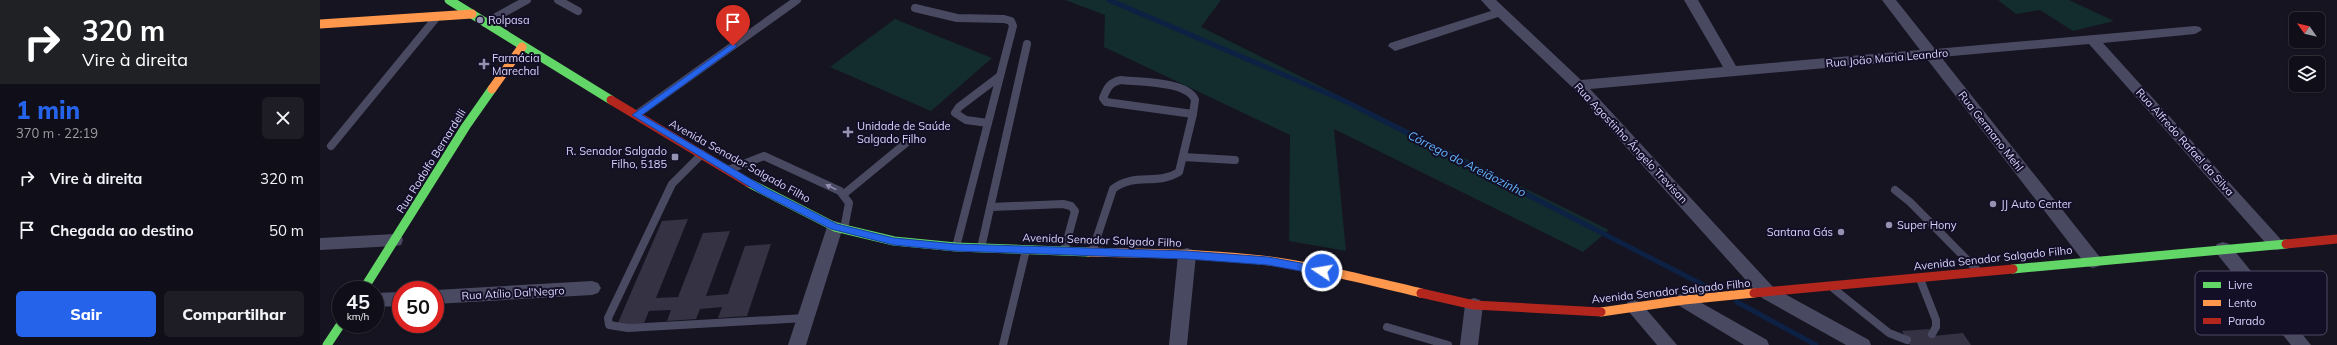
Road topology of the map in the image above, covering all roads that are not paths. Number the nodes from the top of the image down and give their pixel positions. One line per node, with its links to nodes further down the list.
1 (449, 0): 11 (main road, Avenida Senador Salgado Filho)
2 (527, 0): 13 (lane)
3 (558, 0): 9 (lane)
4 (797, 0): 25 (lane)
5 (1488, 0): 10 (street, Rua Agostinho Ângelo Trevisan)
6 (1691, 0): 21 (street)
7 (1889, 0): 20 (street, Rua Germano Mehl)
8 (915, 8): 22 (lane)
9 (578, 11)
10 (1501, 12): 19 (street); 23 (street, Rua Agostinho Ângelo Trevisan)
11 (472, 14): 12 (main road); 13 (main road, Avenida Senador Salgado Filho)
12 (436, 18): 14 (main road); 28 (lane)
13 (485, 23): 18 (main road, Avenida Senador Salgado Filho)
14 (320, 24)
15 (2195, 30): 16 (street, Rua João Maria Leandro)
16 (2092, 39): 20 (street, Rua João Maria Leandro); 40 (street, Rua Alfredo Rafael da Silva)
17 (1027, 44): 35 (lane)
18 (522, 46): 25 (main road, Avenida Senador Salgado Filho); 38 (main road, Rua Rodolfo Bernardelli)
19 (1395, 46)
20 (1930, 54): 21 (street, Rua João Maria Leandro); 48 (street, Rua Germano Mehl)
21 (1732, 71): 23 (street, Rua João Maria Leandro)
22 (1000, 76): 26 (lane); 26 (lane)
23 (1578, 85): 55 (street, Rua Agostinho Ângelo Trevisan)
24 (1193, 114): 24 (lane); 30 (lane)
25 (636, 115): 29 (main road, Avenida Senador Salgado Filho)
26 (988, 123): 41 (lane)
27 (906, 143): 34 (lane)
28 (331, 146)
29 (702, 154): 32 (main road, Avenida Senador Salgado Filho); 60 (lane)
30 (1183, 157): 31 (lane); 46 (lane)
31 (1235, 160)
32 (728, 170): 34 (lane, one-way to 32); 36 (main road, Avenida Senador Salgado Filho)
33 (1895, 190): 50 (lane)
34 (844, 194): 36 (lane)
35 (991, 207): 42 (lane); 45 (lane)
36 (839, 228): 41 (main road, Avenida Senador Salgado Filho); 60 (street)
37 (2337, 239): 40 (main road, Avenida Senador Salgado Filho)
38 (395, 240): 39 (street); 52 (main road, Rua Rodolfo Bernardelli)
39 (320, 244)
40 (2277, 244): 43 (main road, Avenida Senador Salgado Filho)
41 (956, 247): 42 (main road, Avenida Senador Salgado Filho)
42 (982, 248): 44 (main road, Avenida Senador Salgado Filho)
43 (2223, 249): 48 (main road, Avenida Senador Salgado Filho); 49 (street)
44 (1026, 250): 45 (main road, Avenida Senador Salgado Filho); 69 (lane)
45 (1064, 251): 46 (main road, Avenida Senador Salgado Filho)
46 (1092, 252): 47 (main road, Avenida Senador Salgado Filho)
47 (1187, 255): 58 (main road, Avenida Senador Salgado Filho); 70 (street)
48 (2093, 261): 50 (main road, Avenida Senador Salgado Filho)
49 (2241, 271)
50 (1979, 272): 51 (main road, Avenida Senador Salgado Filho)
51 (1920, 278): 53 (main road, Avenida Senador Salgado Filho); 63 (lane)
52 (369, 281)
53 (1830, 286): 55 (main road, Avenida Senador Salgado Filho); 65 (lane)
54 (592, 288): 56 (street, Rua Atílio Dal'Negro)
55 (1768, 293): 57 (main road, Avenida Senador Salgado Filho); 75 (street, Rua Agostinho Ângelo Trevisan)
56 (444, 296)
57 (1684, 300): 59 (main road, Avenida Senador Salgado Filho); 74 (street)
58 (1474, 305): 59 (main road, Avenida Senador Salgado Filho); 72 (street)
59 (1634, 307): 73 (street)
60 (805, 318): 68 (street)
61 (1387, 327): 66 (lane)
62 (334, 333): 67 (main road)
63 (1932, 334)
64 (2294, 335): 76 (street)
65 (1907, 340)
66 (1424, 342): 71 (lane)
67 (325, 344)
68 (797, 345)
69 (1003, 345)
70 (1178, 345)
71 (1448, 345)
72 (1469, 345)
73 (1668, 345)
74 (1760, 345)
75 (1862, 345)
76 (2302, 345)

